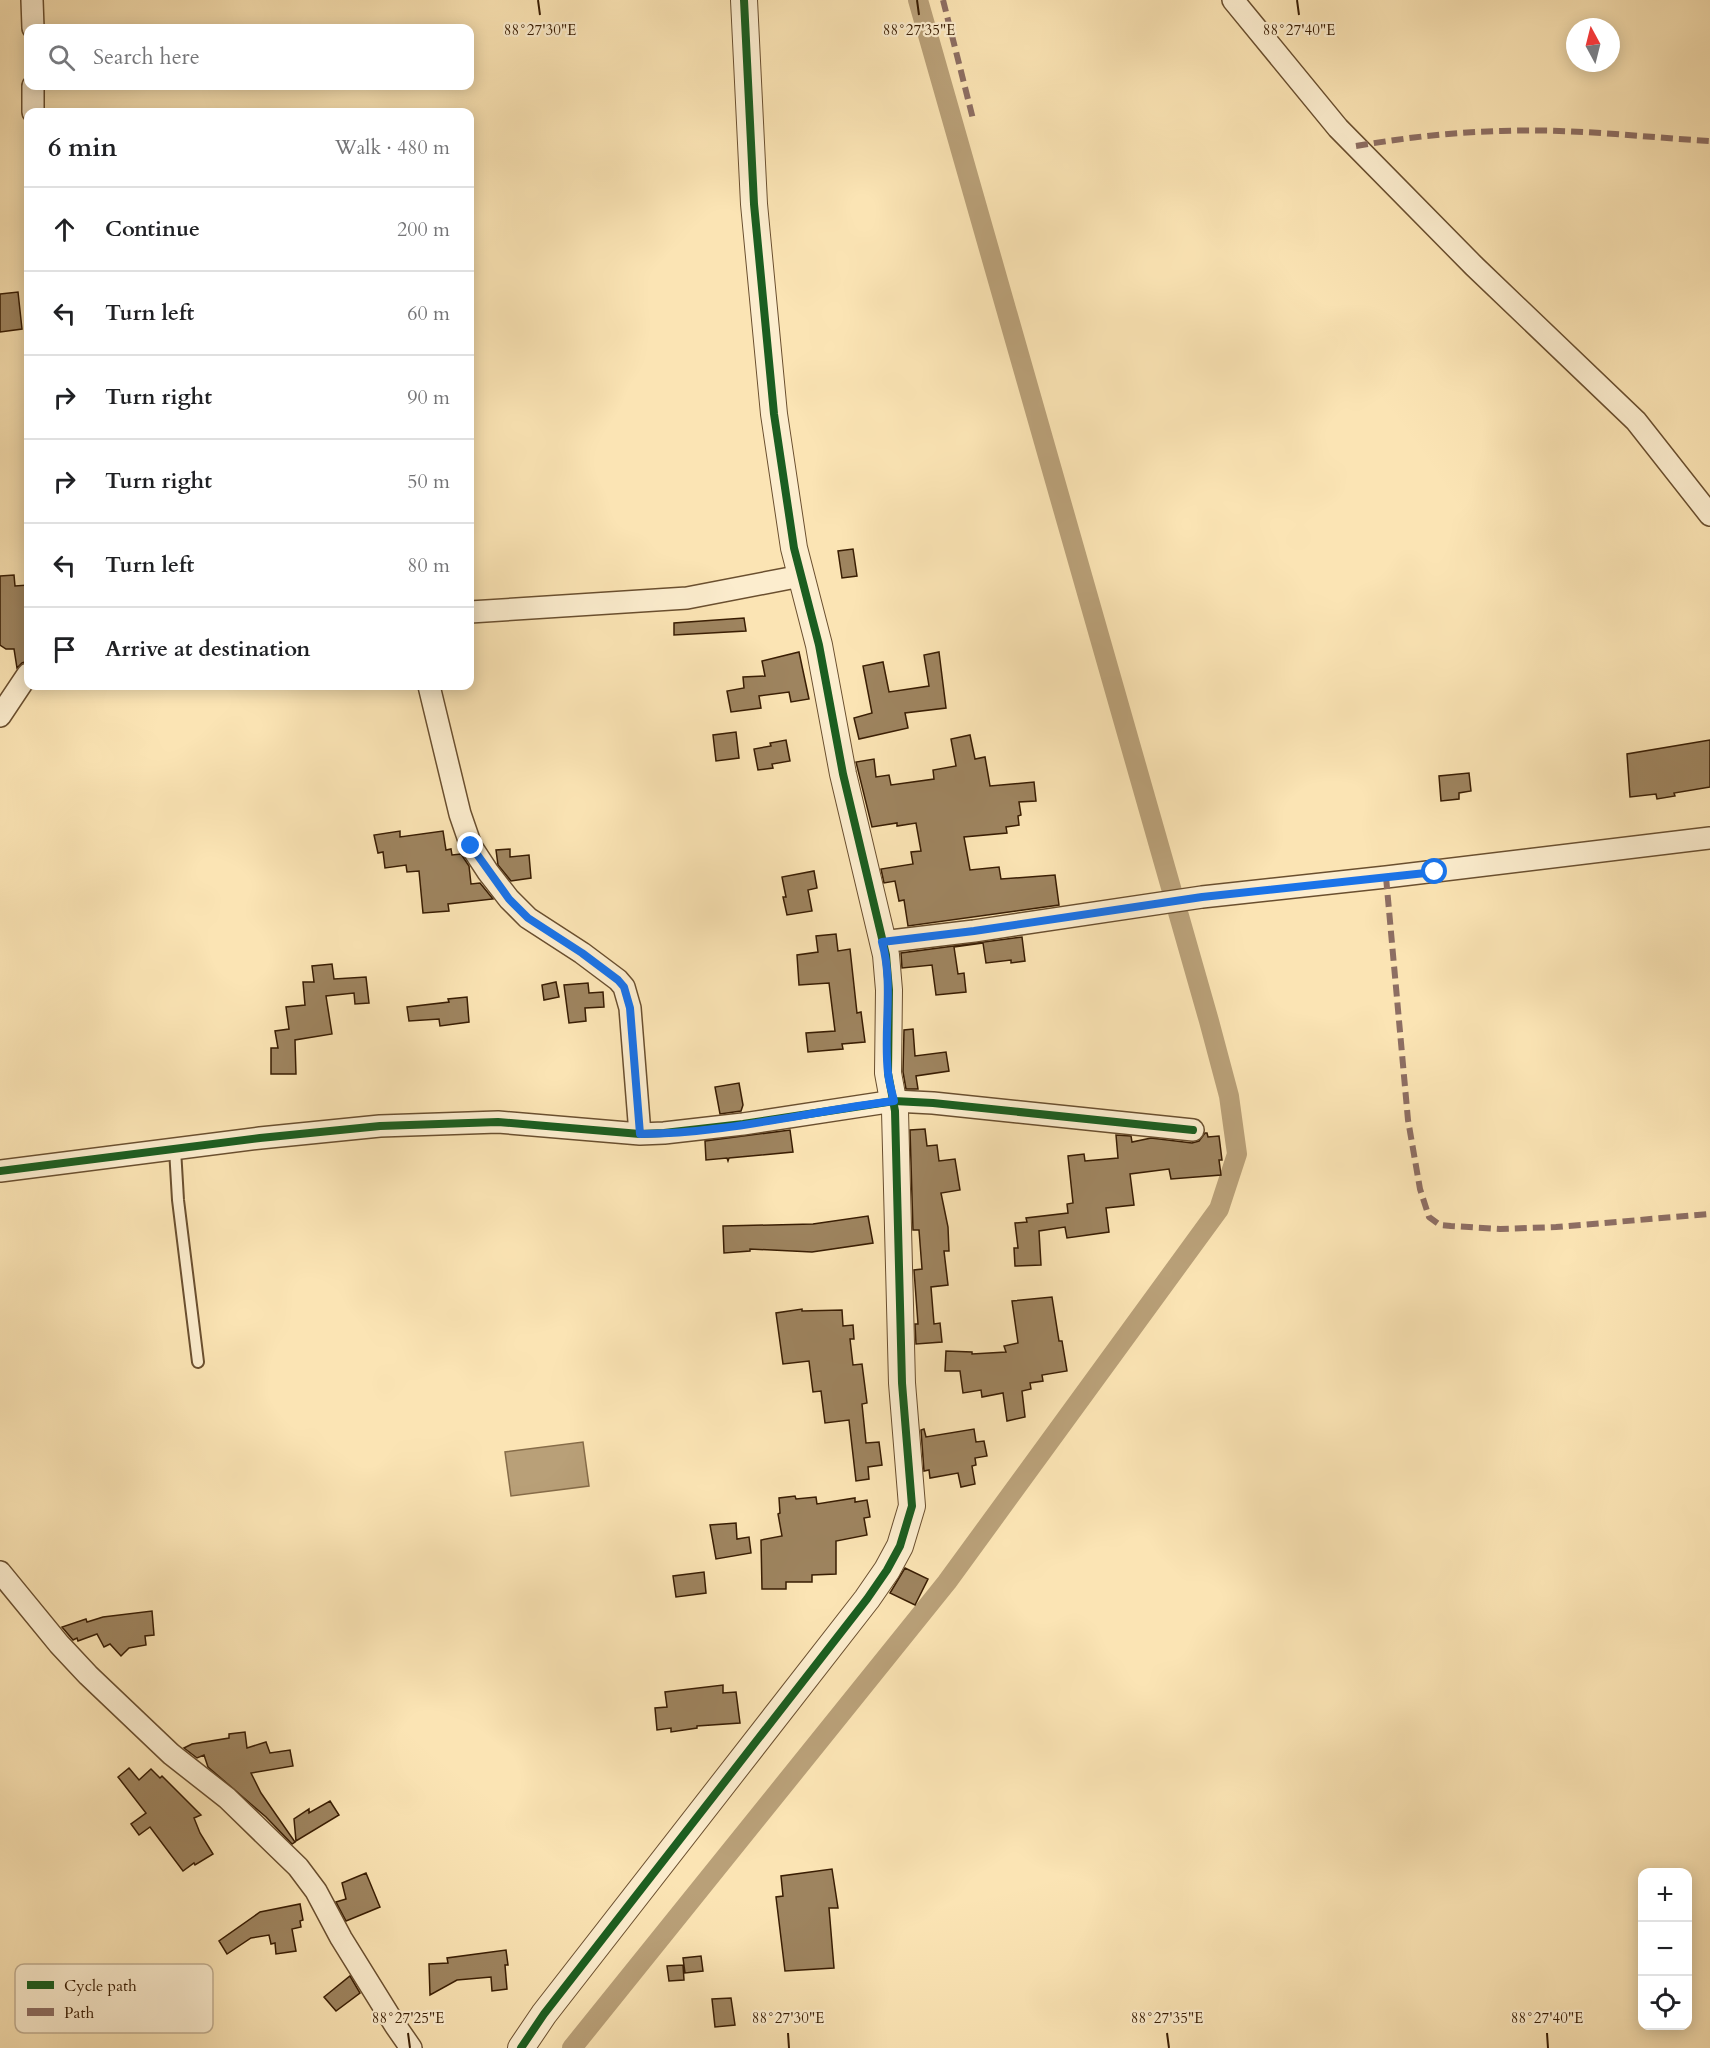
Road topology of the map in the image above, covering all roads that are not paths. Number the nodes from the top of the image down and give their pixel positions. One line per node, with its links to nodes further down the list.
1 (32, 0): 4 (street)
2 (744, 0): 8 (street)
3 (1233, 0): 7 (street)
4 (33, 24)
5 (33, 90): 6 (street)
6 (33, 108)
7 (1710, 515)
8 (801, 576): 9 (street); 14 (street)
9 (474, 612)
10 (24, 680): 12 (street)
11 (430, 690): 17 (street)
12 (0, 716)
13 (1710, 838): 14 (street)
14 (882, 942): 15 (street)
15 (894, 1101): 16 (street); 17 (street); 23 (street)
16 (1193, 1130)
17 (640, 1134): 18 (street)
18 (175, 1149): 19 (street); 20 (lane)
19 (0, 1171)
20 (198, 1362)
21 (0, 1572): 22 (street)
22 (411, 2048)
23 (521, 2048)

